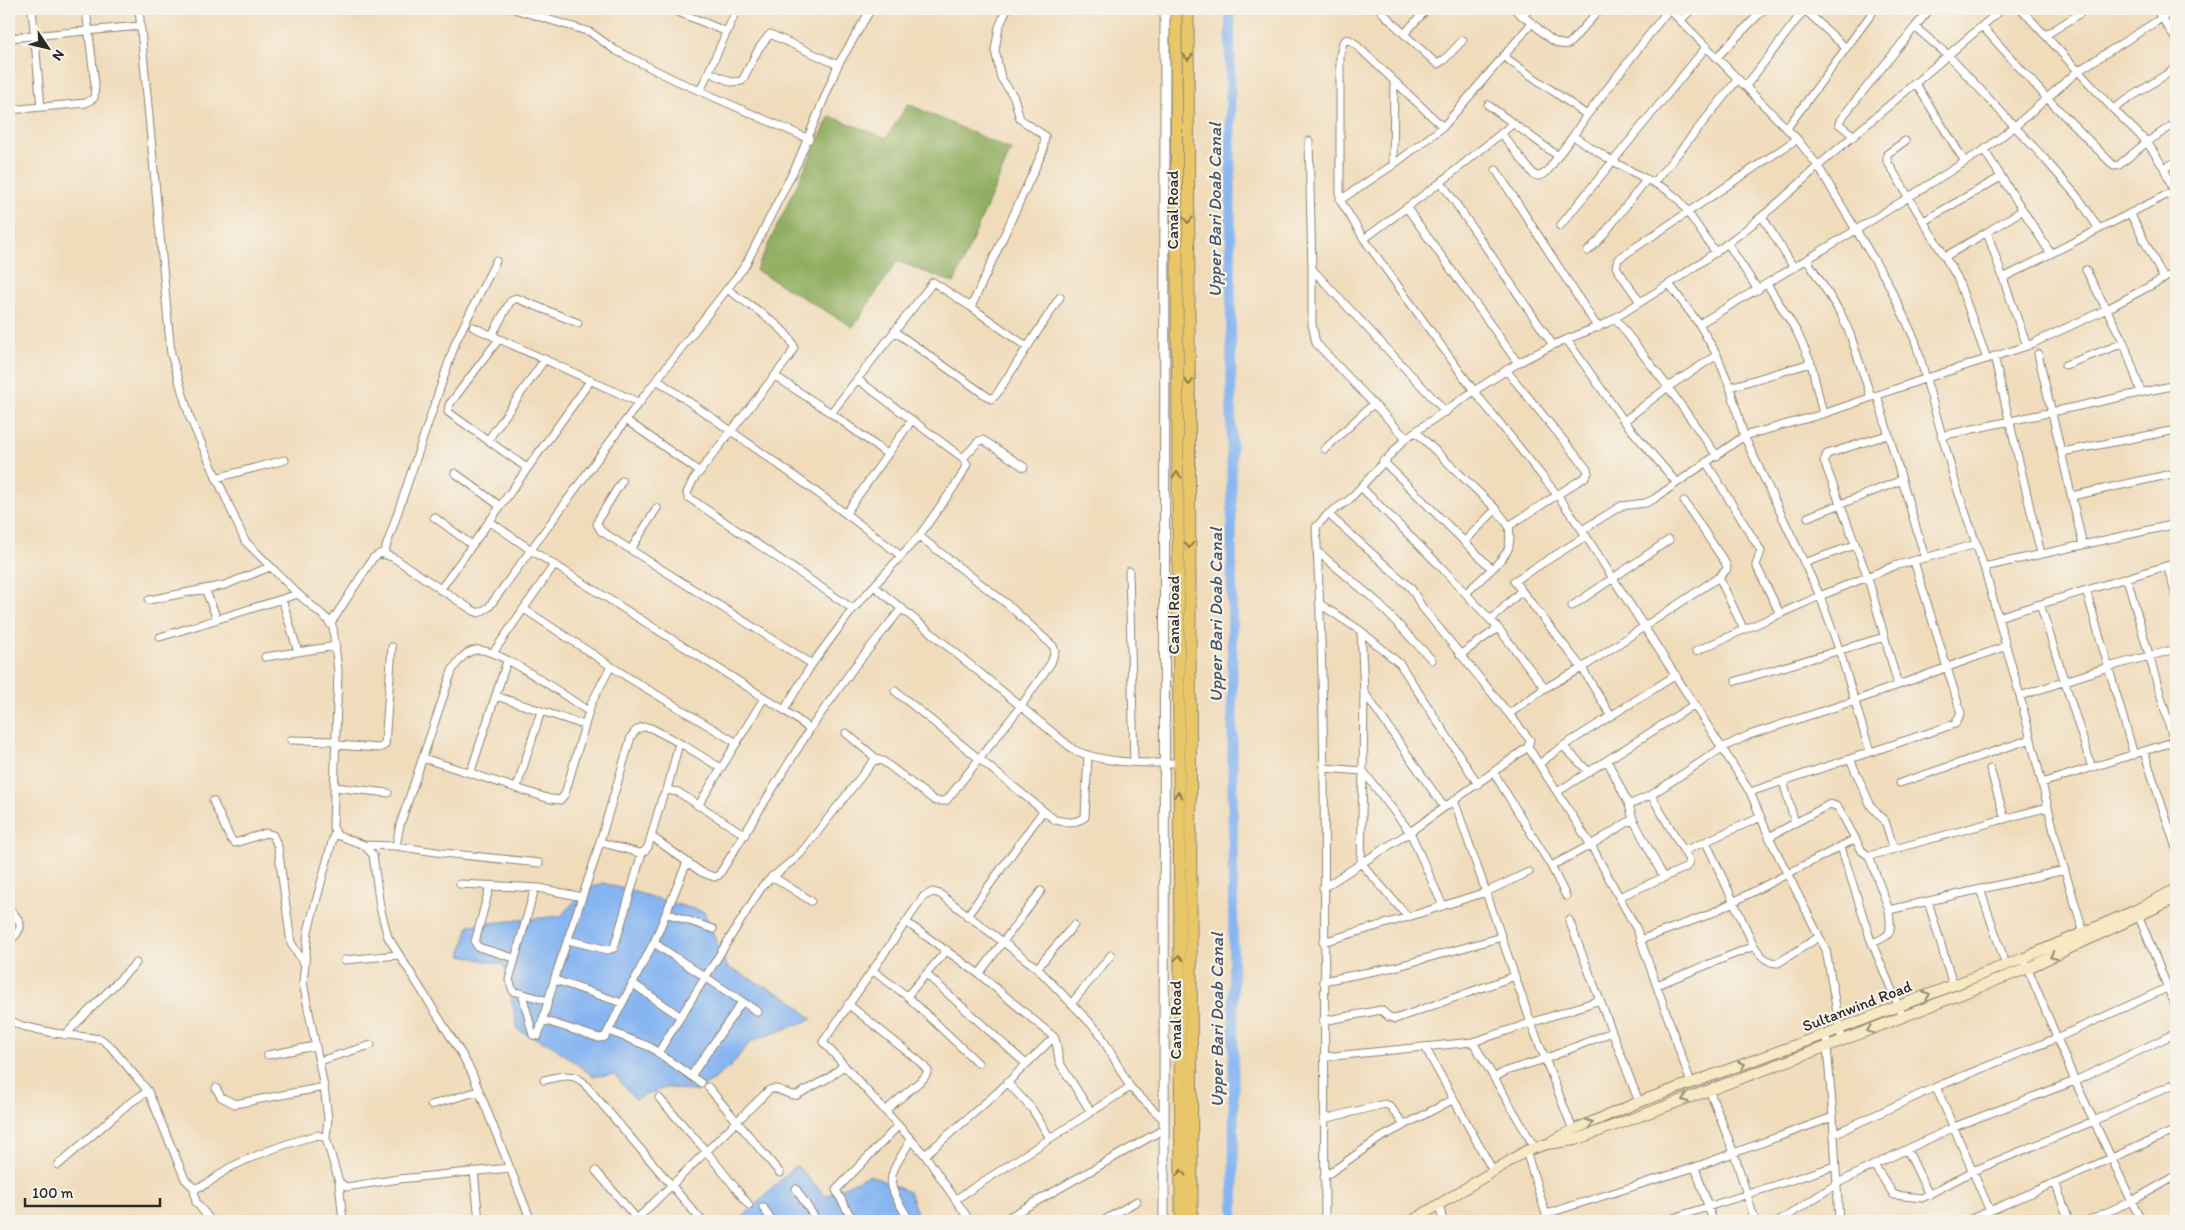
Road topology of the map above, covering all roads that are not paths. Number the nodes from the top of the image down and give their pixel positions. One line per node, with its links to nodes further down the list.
1 (32, 9): 38 (street)
2 (86, 9): 35 (street)
3 (139, 9): 32 (street)
4 (514, 9): 56 (street)
5 (674, 9): 36 (street)
6 (737, 9): 36 (street)
7 (871, 9): 48 (street)
8 (1007, 9): 121 (street)
9 (1165, 9): 318 (street)
10 (1176, 9): 319 (main road, Canal Road, one-way to 10)
11 (1188, 9): 564 (main road, Canal Road, one-way to 564)
12 (1379, 9): 37 (street)
13 (1427, 9): 37 (street)
14 (1514, 9): 28 (street)
15 (1530, 9): 28 (street)
16 (1600, 9): 31 (street)
17 (1669, 9): 30 (street); 62 (street)
18 (1692, 9): 30 (street)
19 (1764, 9): 46 (street)
20 (1805, 9): 44 (street); 55 (street)
21 (1930, 9): 34 (street)
22 (2002, 9): 33 (street)
23 (2021, 9): 39 (street)
24 (2087, 9): 39 (street)
25 (2156, 9): 29 (street)
26 (2176, 9): 29 (street)
27 (1873, 10): 44 (street)
28 (1522, 16): 31 (street)
29 (2162, 18): 41 (street); 50 (street)
30 (1681, 20): 43 (street)
31 (1532, 23): 45 (street)
32 (140, 26): 35 (street); 185 (street)
33 (1982, 26): 47 (street); 57 (street)
34 (1915, 27): 47 (street); 70 (street)
35 (88, 30): 38 (street); 59 (street)
36 (727, 32): 51 (street)
37 (1404, 34): 42 (street)
38 (35, 36): 40 (street); 59 (street)
39 (2046, 36): 50 (street)
40 (9, 38)
41 (2176, 39)
42 (1464, 40)
43 (1707, 46): 46 (street); 78 (street)
44 (1846, 48): 67 (street)
45 (1503, 56): 62 (street); 65 (street)
46 (1717, 56): 52 (street)
47 (1949, 56): 54 (street); 66 (street)
48 (838, 65): 51 (street); 71 (street)
49 (2176, 68): 60 (street)
50 (2078, 71): 57 (street); 60 (street)
51 (709, 72): 56 (street)
52 (1738, 79): 55 (street); 86 (street)
53 (1394, 82): 65 (street); 81 (street); 90 (street)
54 (1916, 84): 70 (street); 79 (street)
55 (1746, 86): 67 (street)
56 (700, 91): 71 (street)
57 (2046, 97): 66 (street); 75 (street)
58 (1488, 104): 63 (street)
59 (42, 107): 61 (street)
60 (2113, 109): 75 (street)
61 (9, 110)
62 (1587, 115): 69 (street)
63 (1514, 123): 68 (street); 77 (street)
64 (2176, 123): 75 (street)
65 (1443, 127): 81 (street)
66 (2014, 127): 76 (street); 99 (street)
67 (1787, 128): 72 (street)
68 (1501, 133): 77 (street); 87 (street)
69 (1573, 136): 77 (street); 78 (street)
70 (1854, 136): 82 (street)
71 (809, 139): 117 (street)
72 (1797, 139): 82 (street); 93 (street)
73 (1309, 141): 110 (street)
74 (1904, 141): 89 (street)
75 (2147, 142): 83 (street)
76 (1984, 150): 79 (street); 85 (street)
77 (1558, 156)
78 (1612, 161): 86 (street); 97 (street)
79 (1965, 162): 89 (street)
80 (2176, 162): 83 (street)
81 (1393, 164): 90 (street)
82 (1818, 166): 95 (street); 98 (street)
83 (2164, 168): 88 (street)
84 (1496, 170): 127 (street)
85 (2001, 177): 92 (street); 96 (street)
86 (1651, 181): 93 (street); 103 (street)
87 (1441, 182): 91 (street); 132 (street)
88 (2175, 194): 94 (street)
89 (1908, 197): 96 (street); 98 (street)
90 (1340, 200): 101 (street)
91 (1407, 208): 101 (street); 139 (street)
92 (2023, 210): 100 (street); 105 (street)
93 (1687, 213): 104 (street); 120 (street)
94 (2130, 213): 99 (street); 114 (street)
95 (1763, 218): 102 (street); 109 (street)
96 (1924, 221): 106 (street)
97 (1560, 226)
98 (1856, 230): 107 (street); 144 (street)
99 (2100, 230): 105 (street)
100 (1987, 232): 106 (street); 113 (street)
101 (1364, 239): 151 (street)
102 (1728, 244): 104 (street); 118 (street)
103 (1588, 251)
104 (1716, 253): 115 (street)
105 (2051, 254): 113 (street)
106 (1946, 256): 137 (street)
107 (1807, 260): 109 (street); 153 (street)
108 (496, 261): 215 (street)
109 (1794, 268): 116 (street)
110 (1312, 269): 155 (street); 157 (street)
111 (2086, 270): 122 (street)
112 (2176, 272): 114 (street)
113 (2003, 278): 133 (street)
114 (2164, 279): 122 (street)
115 (1669, 284): 120 (street); 125 (street)
116 (1767, 284): 118 (street); 140 (street)
117 (727, 289): 143 (street); 146 (street)
118 (1758, 290): 125 (street)
119 (1060, 296): 134 (street)
120 (1640, 302): 123 (street)
121 (971, 307): 128 (street); 134 (street)
122 (2106, 309): 131 (street); 133 (street)
123 (1615, 318): 127 (street); 149 (street)
124 (578, 323): 129 (street)
125 (1699, 324): 136 (street)
126 (473, 327): 129 (street)
127 (1598, 328): 130 (street)
128 (894, 331): 134 (street); 147 (street)
129 (495, 337): 138 (street); 171 (street)
130 (1567, 340): 132 (street); 163 (street)
131 (2124, 343): 141 (street); 152 (street)
132 (1553, 345): 139 (street)
133 (2027, 346): 137 (street)
134 (1027, 348)
135 (2038, 354): 156 (street)
136 (1718, 355): 149 (street); 150 (street)
137 (1991, 358): 144 (street); 162 (street)
138 (545, 359): 145 (street); 171 (street)
139 (1518, 363): 142 (street)
140 (1811, 363): 150 (street); 159 (street)
141 (2065, 365)
142 (1506, 370): 151 (street); 190 (street)
143 (775, 376): 158 (street); 165 (street)
144 (1927, 378): 153 (street); 169 (street)
145 (591, 380): 154 (street); 181 (street)
146 (657, 380): 154 (street); 165 (street)
147 (857, 380): 158 (street); 161 (street)
148 (2176, 385): 152 (street)
149 (1668, 387): 163 (street); 175 (street)
150 (1730, 387): 168 (street)
151 (1474, 391): 157 (street); 190 (street)
152 (2140, 392): 156 (street)
153 (1874, 396): 159 (street); 167 (street)
154 (640, 403): 160 (street)
155 (1373, 404): 170 (street); 172 (street)
156 (2052, 411): 162 (street); 173 (street)
157 (1446, 412): 166 (street)
158 (831, 413): 174 (street)
159 (1823, 414): 168 (street)
160 (626, 420): 182 (street); 213 (street)
161 (912, 420): 174 (street); 176 (street)
162 (2011, 420): 169 (street); 216 (street)
163 (1624, 421): 188 (street)
164 (2176, 430): 173 (street)
165 (732, 431): 182 (street); 197 (street)
166 (1416, 432): 170 (street); 196 (street)
167 (1887, 435): 186 (street); 193 (street)
168 (1744, 436): 175 (street); 220 (street)
169 (1941, 436): 208 (street)
170 (1406, 438): 178 (street)
171 (488, 440): 181 (street)
172 (1325, 449)
173 (2062, 452): 191 (street)
174 (887, 454): 197 (street)
175 (1717, 456): 179 (street)
176 (963, 458): 180 (street); 205 (street)
177 (285, 460): 185 (street)
178 (1383, 461): 189 (street); 207 (street)
179 (1706, 462): 188 (street); 249 (street)
180 (1024, 467)
181 (528, 468): 194 (street)
182 (700, 472): 248 (street)
183 (455, 473): 194 (street)
184 (2176, 473): 191 (street)
185 (216, 478): 224 (street)
186 (1902, 480): 193 (street); 218 (street)
187 (622, 481): 212 (street)
188 (1676, 482): 204 (street)
189 (1361, 486): 198 (street); 238 (street)
190 (1558, 496): 203 (street); 204 (street)
191 (2072, 496): 211 (street)
192 (1684, 501): 228 (street)
193 (1840, 504): 199 (street); 210 (street)
194 (500, 506): 201 (street)
195 (658, 508): 212 (street)
196 (1496, 509): 203 (street); 207 (street)
197 (846, 513): 217 (street)
198 (1328, 514): 214 (street); 268 (street)
199 (1808, 517)
200 (434, 518): 209 (street)
201 (489, 521): 209 (street); 213 (street)
202 (2176, 524): 211 (street)
203 (1509, 526): 226 (street)
204 (1584, 533): 229 (street); 236 (street)
205 (919, 536): 217 (street); 290 (street)
206 (1669, 540): 229 (street)
207 (1464, 542): 226 (street)
208 (1977, 544): 218 (street); 225 (street)
209 (472, 545): 234 (street)
210 (1855, 545): 220 (street); 230 (street)
211 (2083, 545): 216 (street)
212 (631, 549): 273 (street)
213 (531, 550): 222 (street); 234 (street)
214 (1317, 551): 243 (street); 271 (street)
215 (384, 553): 234 (street); 253 (street)
216 (2041, 554): 225 (street)
217 (900, 555): 232 (street)
218 (1925, 558): 219 (street)
219 (1914, 561): 230 (street); 275 (street)
220 (1804, 563): 240 (street)
221 (2176, 563): 223 (street)
222 (554, 566): 247 (street); 287 (street)
223 (2167, 566): 231 (street); 239 (street)
224 (270, 567): 233 (street); 237 (street)
225 (1984, 567): 250 (street)
226 (1492, 569): 238 (street)
227 (1129, 571): 317 (street)
228 (1719, 577): 254 (street); 256 (street)
229 (1613, 578): 245 (street); 254 (street)
230 (1868, 578): 240 (street); 259 (street)
231 (2126, 578): 235 (street); 270 (street)
232 (874, 586): 246 (street); 248 (street)
233 (205, 589): 242 (street); 251 (street)
234 (440, 590)
235 (2086, 590): 244 (street); 276 (street)
236 (1521, 591): 252 (street); 277 (street)
237 (298, 594): 241 (street); 253 (street)
238 (1466, 594): 252 (street)
239 (2176, 595)
240 (1820, 596): 249 (street); 263 (street)
241 (282, 599): 251 (street); 266 (street)
242 (149, 600)
243 (1320, 604): 257 (street); 322 (street)
244 (2040, 604): 250 (street); 280 (street)
245 (1572, 606)
246 (902, 608): 290 (street); 297 (street)
247 (524, 609): 267 (street); 274 (street)
248 (853, 609): 273 (street)
249 (1780, 614): 256 (street)
250 (1998, 616): 261 (street)
251 (217, 620): 258 (street)
252 (1491, 620): 255 (street)
253 (330, 623): 260 (street)
254 (1644, 626): 277 (street); 278 (street)
255 (1498, 628): 268 (street); 282 (street)
256 (1744, 630): 265 (street)
257 (1361, 631): 284 (street); 332 (street)
258 (160, 637)
259 (1884, 638): 263 (street); 281 (street)
260 (336, 646): 266 (street); 302 (street)
261 (2006, 646): 275 (street); 286 (street)
262 (392, 648): 302 (street)
263 (1839, 649): 279 (street); 288 (street)
264 (2176, 649): 270 (street)
265 (1696, 651)
266 (298, 652): 269 (street)
267 (494, 654): 272 (street); 312 (street)
268 (1460, 655): 294 (street)
269 (265, 656)
270 (2149, 656): 276 (street); 301 (street)
271 (1432, 660)
272 (507, 661): 285 (street); 293 (street)
273 (812, 664): 291 (street)
274 (611, 666): 293 (street); 304 (street)
275 (1947, 666): 281 (street); 308 (street)
276 (2108, 667): 280 (street); 311 (street)
277 (1582, 668): 282 (street); 295 (street)
278 (1676, 675): 289 (street); 295 (street)
279 (1736, 681)
280 (2065, 681): 286 (street); 323 (street)
281 (1898, 685): 288 (street)
282 (1545, 688): 294 (street)
283 (895, 692): 313 (street)
284 (1364, 692): 325 (street); 344 (street)
285 (496, 696): 292 (street); 326 (street)
286 (2020, 696): 299 (street)
287 (764, 698): 291 (street); 304 (street)
288 (1854, 701): 307 (street); 308 (street)
289 (1695, 704): 307 (street); 316 (street)
290 (1021, 706): 310 (street); 313 (street)
291 (784, 710): 297 (street)
292 (541, 711): 296 (street); 334 (street)
293 (588, 711): 296 (street)
294 (1509, 714): 306 (street)
295 (1611, 716): 305 (street)
296 (584, 725): 334 (street)
297 (810, 729): 355 (street)
298 (846, 733): 315 (street)
299 (2031, 739): 330 (street); 331 (street)
300 (291, 740): 302 (street)
301 (2175, 741): 309 (street)
302 (336, 743): 333 (street)
303 (679, 743): 321 (street); 335 (street); 359 (street)
304 (737, 743): 321 (street)
305 (1563, 746): 320 (street); 327 (street)
306 (1528, 747): 320 (street); 328 (street)
307 (1722, 748): 337 (street); 339 (street)
308 (1870, 752): 314 (street)
309 (2144, 752): 311 (street); 365 (street)
310 (1088, 755): 317 (street); 346 (street)
311 (2134, 755): 323 (street)
312 (423, 758): 326 (street); 363 (street)
313 (979, 759): 315 (street); 346 (street)
314 (1850, 759): 329 (street); 366 (street)
315 (878, 760): 377 (street)
316 (1608, 760): 327 (street); 342 (street)
317 (1134, 762): 318 (street)
318 (1164, 763): 319 (street); 502 (street)
319 (1178, 764): 563 (main road, Canal Road, one-way to 319)
320 (1539, 764): 336 (street)
321 (722, 768): 343 (street)
322 (1324, 768): 325 (street); 382 (street)
323 (2092, 768): 331 (street)
324 (1990, 769): 350 (street)
325 (1363, 771): 354 (street); 372 (street)
326 (471, 772): 334 (street)
327 (1588, 772): 336 (street)
328 (1494, 773): 332 (street); 373 (street)
329 (1783, 781): 337 (street); 351 (street)
330 (1900, 783)
331 (2042, 783): 345 (street)
332 (1478, 784): 340 (street)
333 (334, 787): 338 (street); 353 (street)
334 (517, 787)
335 (667, 790): 343 (street); 356 (street)
336 (1557, 792): 362 (street)
337 (1750, 792): 348 (street)
338 (388, 793)
339 (1651, 795): 342 (street); 367 (street)
340 (1454, 800): 344 (street); 386 (street)
341 (213, 801): 423 (street)
342 (1628, 805): 349 (street)
343 (698, 806): 355 (street)
344 (1444, 807): 354 (street)
345 (2048, 807): 350 (street); 374 (street)
346 (1043, 811): 399 (street)
347 (9, 815): 352 (street)
348 (1761, 818): 357 (street); 360 (street)
349 (1633, 819): 362 (street); 378 (street)
350 (2005, 819): 366 (street)
351 (1795, 823): 357 (street); 358 (street)
352 (9, 830)
353 (334, 831): 361 (street); 423 (street)
354 (1410, 832): 372 (street); 394 (street)
355 (745, 835): 370 (street)
356 (651, 836): 368 (street); 370 (street)
357 (1769, 837): 376 (street)
358 (1855, 839): 364 (street); 369 (street)
359 (600, 842): 368 (street); 389 (street)
360 (1706, 842): 367 (street); 393 (street)
361 (364, 845): 363 (street); 417 (street)
362 (1591, 845): 373 (street); 388 (street)
363 (396, 846): 371 (street)
364 (1841, 847): 376 (street); 414 (street)
365 (2176, 848)
366 (1894, 849): 369 (street)
367 (1684, 851): 378 (street)
368 (642, 853): 408 (street)
369 (1870, 856): 396 (street)
370 (687, 862): 397 (street)
371 (539, 863)
372 (1361, 863): 382 (street); 400 (street)
373 (1551, 866): 387 (street)
374 (2065, 870): 383 (street); 405 (street)
375 (1529, 872): 386 (street)
376 (1788, 874): 393 (street); 407 (street)
377 (772, 876): 391 (street); 431 (street)
378 (1664, 878): 388 (street)
379 (460, 884): 380 (street)
380 (490, 886): 381 (street); 419 (street)
381 (535, 888): 389 (street); 419 (street)
382 (1323, 888): 412 (street)
383 (1980, 889): 392 (street); 424 (street)
384 (2176, 889): 398 (main road, Sultanwind Road)
385 (1041, 891): 411 (street)
386 (1486, 892): 394 (street); 406 (street)
387 (1566, 896)
388 (1620, 897): 409 (street)
389 (582, 898): 408 (street)
390 (2176, 898): 398 (main road)
391 (811, 901)
392 (1928, 901): 396 (street); 437 (street)
393 (1732, 902): 409 (street); 415 (street)
394 (1443, 906): 400 (street)
395 (9, 908): 410 (street)
396 (1889, 910): 414 (street)
397 (666, 913): 404 (street); 413 (street)
398 (2137, 913): 405 (main road, Sultanwind Road); 426 (main road, one-way to 426); 438 (street)
399 (967, 916): 402 (street); 411 (street)
400 (1408, 917): 412 (street)
401 (1569, 920): 441 (street)
402 (906, 922): 416 (street); 427 (street)
403 (1074, 925): 425 (street)
404 (713, 929)
405 (2084, 933): 420 (main road, Sultanwind Road)
406 (1502, 937): 430 (street); 433 (street)
407 (1819, 937): 415 (street); 456 (street)
408 (568, 940): 432 (street)
409 (1640, 940): 436 (street)
410 (9, 942)
411 (1003, 942): 425 (street); 429 (street)
412 (1323, 942): 433 (street)
413 (654, 943): 431 (street); 434 (street)
414 (1872, 943): 447 (street)
415 (1754, 946): 436 (street)
416 (947, 950): 428 (street); 429 (street)
417 (398, 955): 421 (street); 491 (street)
418 (1111, 955): 446 (street)
419 (514, 958): 439 (street)
420 (2024, 958): 424 (main road, Sultanwind Road); 426 (street)
421 (345, 960)
422 (136, 963): 461 (street)
423 (304, 963): 467 (street)
424 (2006, 965): 437 (main road, Sultanwind Road)
425 (1037, 968): 446 (street)
426 (2028, 968): 451 (main road); 463 (street)
427 (872, 970): 440 (street); 445 (street)
428 (926, 974): 440 (street); 476 (street)
429 (979, 974): 462 (street)
430 (1515, 976): 454 (street); 455 (street)
431 (707, 977): 443 (street); 450 (street)
432 (554, 980): 442 (street); 444 (street)
433 (1323, 981): 454 (street)
434 (632, 983): 444 (street); 450 (street)
435 (2176, 984): 438 (street)
436 (1656, 985): 483 (street)
437 (1953, 985): 447 (main road, Sultanwind Road, one-way to 437)
438 (2168, 988): 448 (street); 463 (street)
439 (522, 994): 442 (street); 453 (street)
440 (907, 996): 475 (street)
441 (1600, 1000): 455 (street); 458 (street)
442 (548, 1001): 453 (street)
443 (742, 1002): 449 (street); 478 (street)
444 (622, 1003): 457 (street)
445 (848, 1004): 477 (street); 496 (street)
446 (1071, 1004): 486 (street)
447 (1898, 1006): 451 (street); 456 (main road, Sultanwind Road)
448 (2176, 1008)
449 (758, 1012)
450 (681, 1017): 470 (street)
451 (1903, 1017): 464 (main road, one-way to 464)
452 (9, 1020): 461 (street)
453 (543, 1020): 457 (street)
454 (1324, 1021): 472 (street)
455 (1531, 1023): 465 (street); 473 (street)
456 (1839, 1029): 460 (main road, Sultanwind Road); 464 (street)
457 (609, 1031): 470 (street)
458 (1612, 1032): 473 (street); 494 (street)
459 (2176, 1033): 481 (street)
460 (1826, 1034): 468 (street); 483 (main road, Sultanwind Road, one-way to 460)
461 (65, 1035): 490 (street)
462 (1054, 1037): 476 (street); 497 (street)
463 (2057, 1038): 481 (street); 487 (street)
464 (1842, 1040): 468 (main road)
465 (1473, 1042): 469 (street); 479 (street)
466 (371, 1045): 474 (street)
467 (315, 1046): 471 (street); 474 (street)
468 (1828, 1046): 489 (main road); 498 (street)
469 (1425, 1047): 472 (street); 493 (street)
470 (658, 1053): 478 (street)
471 (268, 1055)
472 (1324, 1057): 499 (street)
473 (1545, 1059): 479 (street); 506 (street)
474 (319, 1061): 485 (street)
475 (978, 1063)
476 (1026, 1064): 482 (street)
477 (844, 1065): 496 (street); 500 (street)
478 (690, 1076): 500 (street)
479 (1494, 1078): 513 (street)
480 (544, 1080): 534 (street)
481 (2075, 1081): 501 (street); 505 (street)
482 (1007, 1082): 510 (street); 517 (street)
483 (1691, 1083): 494 (main road, Sultanwind Road)
484 (2176, 1083): 501 (street)
485 (324, 1087): 488 (street); 509 (street)
486 (1130, 1087): 497 (street); 502 (street)
487 (1936, 1087): 505 (street); 508 (street)
488 (216, 1088)
489 (1709, 1090): 512 (main road, one-way to 512); 516 (street)
490 (148, 1091): 519 (street); 535 (street)
491 (479, 1091): 495 (street); 523 (street)
492 (660, 1098): 515 (street)
493 (1454, 1099): 503 (street); 526 (street)
494 (1639, 1102): 506 (main road, Sultanwind Road, one-way to 494)
495 (431, 1106)
496 (885, 1111): 504 (street)
497 (1091, 1112): 510 (street)
498 (1834, 1117): 508 (street); 516 (street)
499 (1324, 1119): 503 (street); 530 (street)
500 (738, 1121): 515 (street); 528 (street)
501 (2094, 1122): 518 (street); 527 (street)
502 (1164, 1124): 560 (street); 562 (street)
503 (1404, 1125): 530 (street)
504 (898, 1126): 511 (street); 557 (street)
505 (1954, 1127): 514 (street); 527 (street)
506 (1573, 1130): 512 (main road, Sultanwind Road)
507 (2176, 1130): 518 (street)
508 (1834, 1134): 521 (street)
509 (326, 1138): 531 (street); 535 (street)
510 (1050, 1138): 539 (street)
511 (911, 1140): 517 (street); 558 (street)
512 (1547, 1144): 513 (main road)
513 (1530, 1149): 526 (main road); 547 (street)
514 (1907, 1149): 520 (street); 538 (street)
515 (707, 1152): 534 (street); 543 (street)
516 (1734, 1153): 522 (street); 537 (street)
517 (924, 1154): 539 (street)
518 (2112, 1159): 532 (street); 541 (street)
519 (58, 1165)
520 (1874, 1165): 533 (street); 538 (street)
521 (1835, 1166): 533 (street); 537 (street)
522 (1695, 1167): 545 (street); 547 (street)
523 (510, 1168): 524 (street); 553 (street)
524 (474, 1171): 531 (street); 552 (street)
525 (596, 1171): 548 (street)
526 (1493, 1171): 542 (main road)
527 (1973, 1171): 538 (street); 546 (street)
528 (780, 1173)
529 (2176, 1176): 541 (street)
530 (1324, 1177): 565 (street)
531 (339, 1182): 551 (street)
532 (2055, 1182): 546 (street); 573 (street)
533 (1838, 1183): 571 (street); 572 (street)
534 (672, 1186): 548 (street); 554 (street)
535 (194, 1188): 550 (street)
536 (796, 1189): 556 (street)
537 (1747, 1195): 545 (street); 570 (street)
538 (1929, 1195)
539 (956, 1199): 559 (street)
540 (1137, 1201): 561 (street)
541 (2132, 1202): 574 (street); 575 (street)
542 (1439, 1204): 566 (main road); 567 (street)
543 (749, 1205)
544 (763, 1207): 555 (street)
545 (1709, 1208): 568 (street); 569 (street)
546 (1990, 1211): 549 (street)
547 (1547, 1218)
548 (636, 1220)
549 (1969, 1220)
550 (211, 1221)
551 (343, 1221)
552 (478, 1221)
553 (530, 1221)
554 (702, 1221)
555 (772, 1221)
556 (817, 1221)
557 (853, 1221)
558 (910, 1221)
559 (970, 1221)
560 (1002, 1221)
561 (1103, 1221)
562 (1164, 1221)
563 (1181, 1221)
564 (1192, 1221)
565 (1325, 1221)
566 (1412, 1221)
567 (1443, 1221)
568 (1664, 1221)
569 (1713, 1221)
570 (1755, 1221)
571 (1780, 1221)
572 (1839, 1221)
573 (2069, 1221)
574 (2087, 1221)
575 (2141, 1221)

